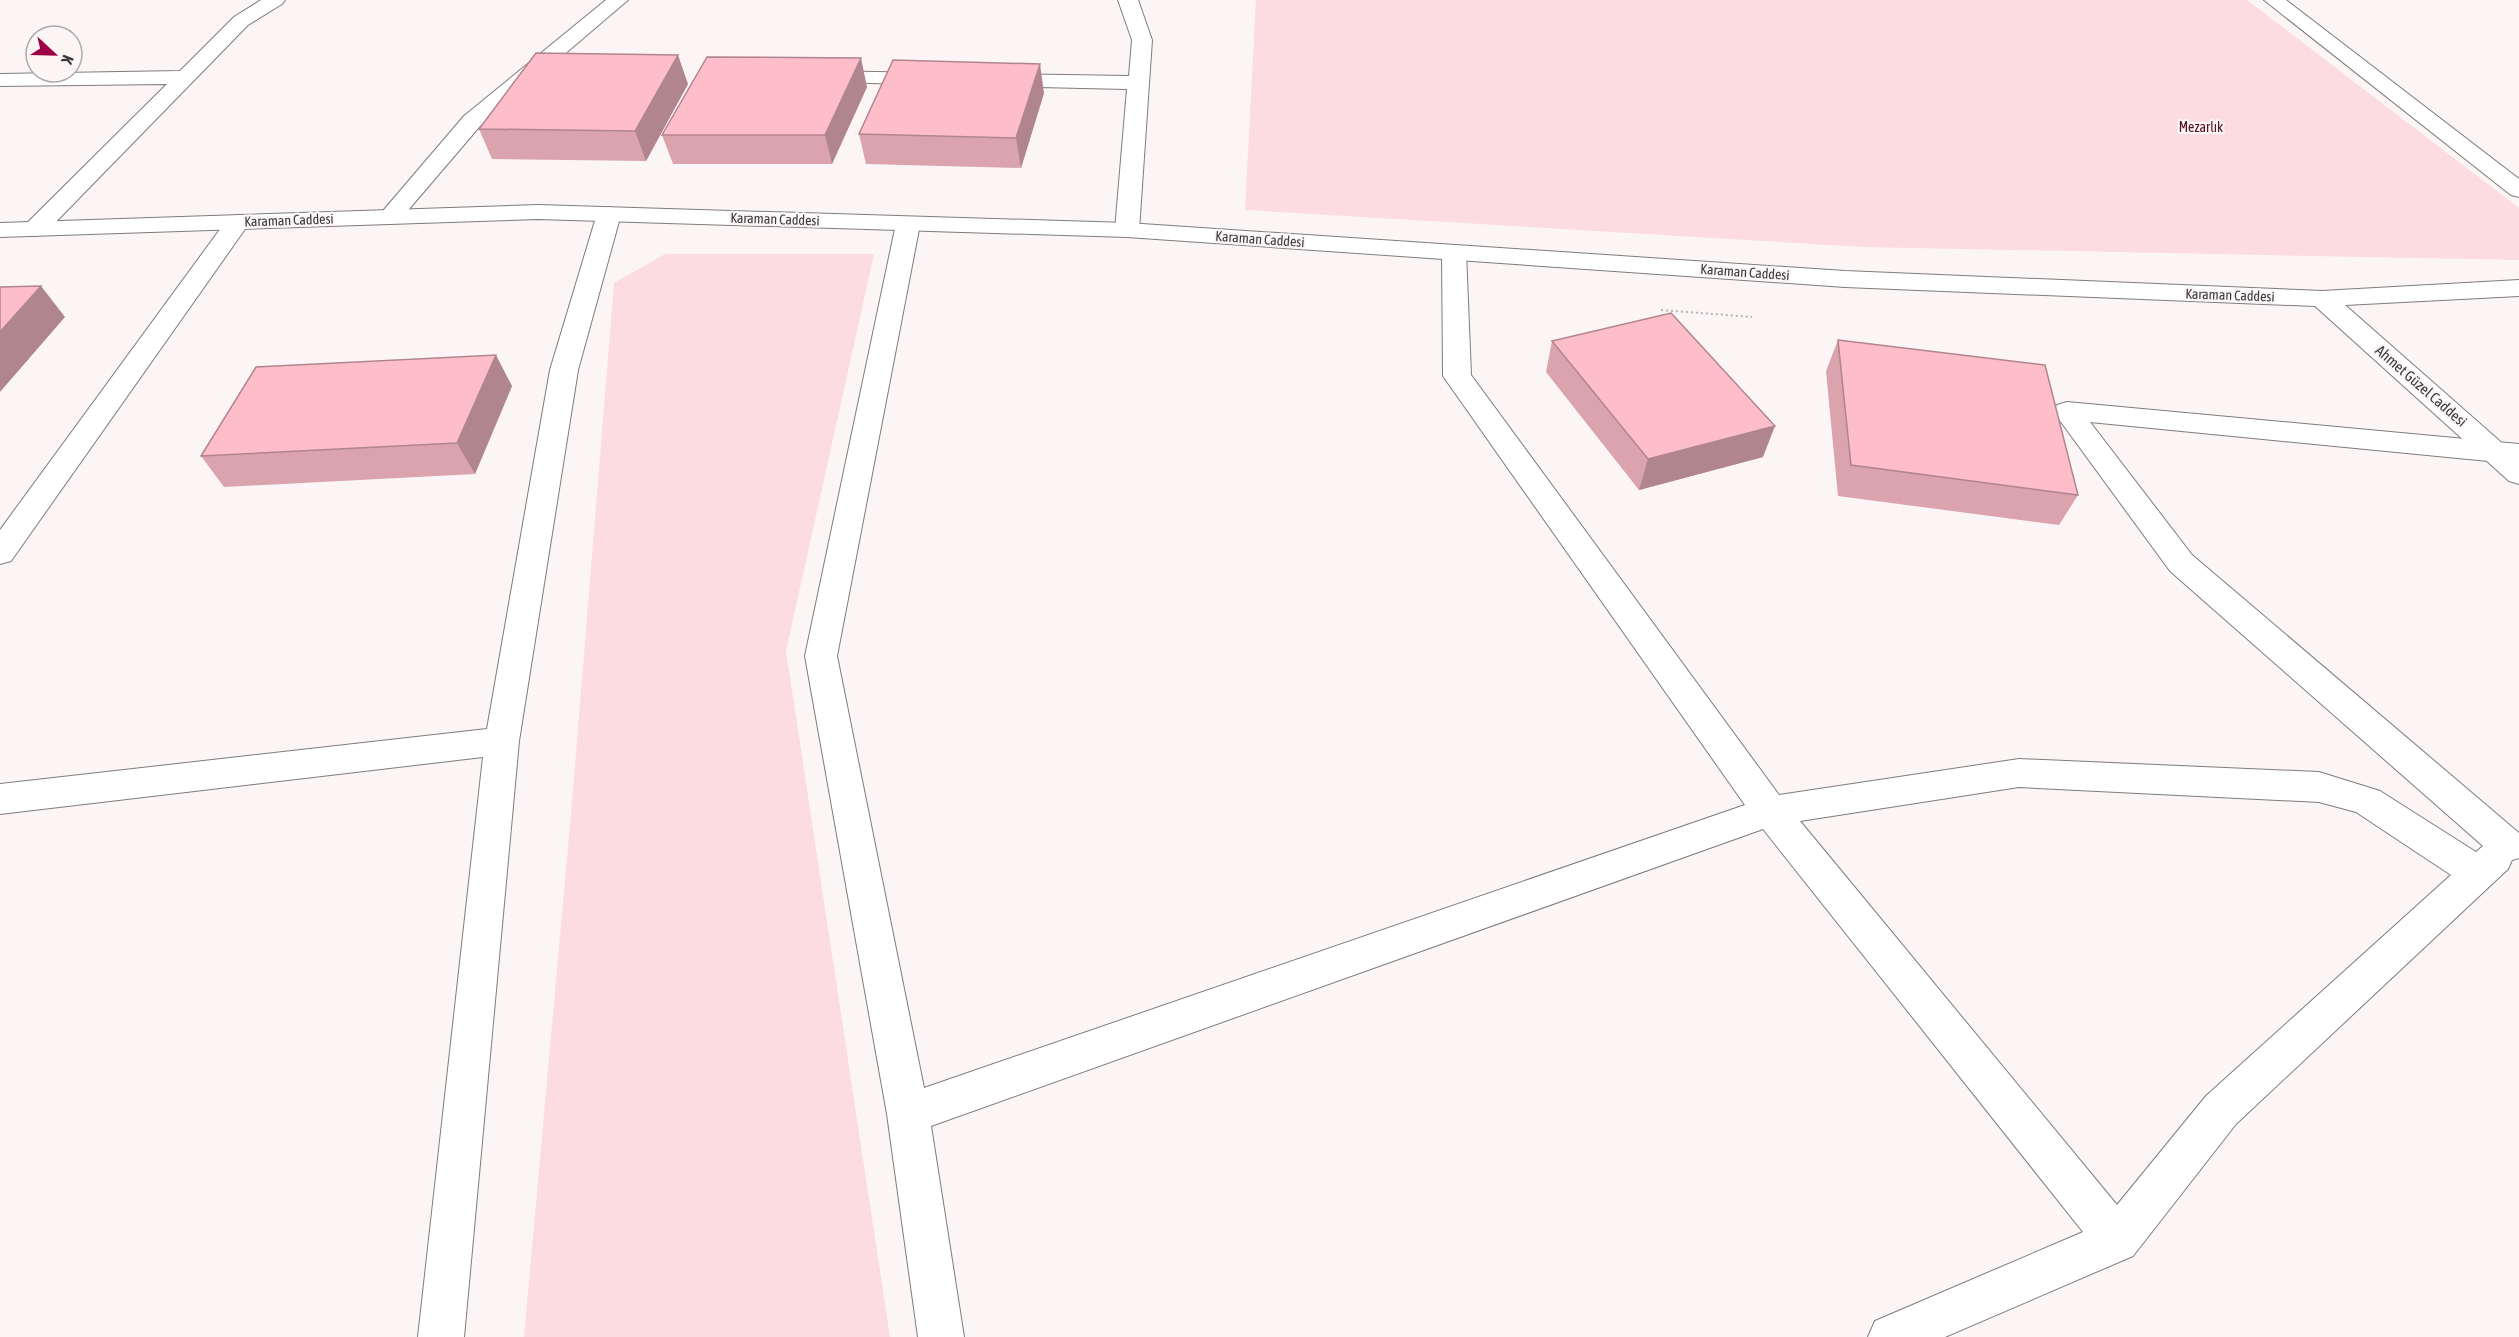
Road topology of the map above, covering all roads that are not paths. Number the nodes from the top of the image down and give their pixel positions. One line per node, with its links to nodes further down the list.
1 (275, 0): 6 (street)
2 (618, 0): 13 (street)
3 (1128, 0): 10 (street)
4 (2274, 0): 11 (street)
5 (799, 76): 7 (street)
6 (185, 77): 8 (street); 16 (street)
7 (951, 79)
8 (0, 80)
9 (975, 80): 10 (street)
10 (1139, 83): 18 (street)
11 (2519, 190)
12 (609, 214): 13 (street, Karaman Caddesi); 15 (street, Karaman Caddesi); 24 (street)
13 (390, 217): 14 (street, Karaman Caddesi)
14 (237, 222): 16 (street, Karaman Caddesi); 23 (street)
15 (908, 224): 18 (street, Karaman Caddesi); 29 (street)
16 (35, 229): 17 (street, Karaman Caddesi)
17 (0, 230)
18 (1127, 230): 19 (street, Karaman Caddesi)
19 (1454, 252): 21 (street, Karaman Caddesi); 26 (street)
20 (2519, 288): 21 (street, Karaman Caddesi)
21 (2322, 299): 22 (street, Ahmet Güzel Caddesi)
22 (2512, 461): 27 (street)
23 (0, 553)
24 (502, 741): 25 (street); 31 (street)
25 (0, 799)
26 (1770, 811): 28 (street); 29 (street); 30 (street)
27 (2514, 844): 28 (street)
28 (2478, 873): 30 (street)
29 (908, 1114): 32 (street)
30 (2117, 1240): 33 (street)
31 (441, 1337)
32 (941, 1337)
33 (1891, 1337)

